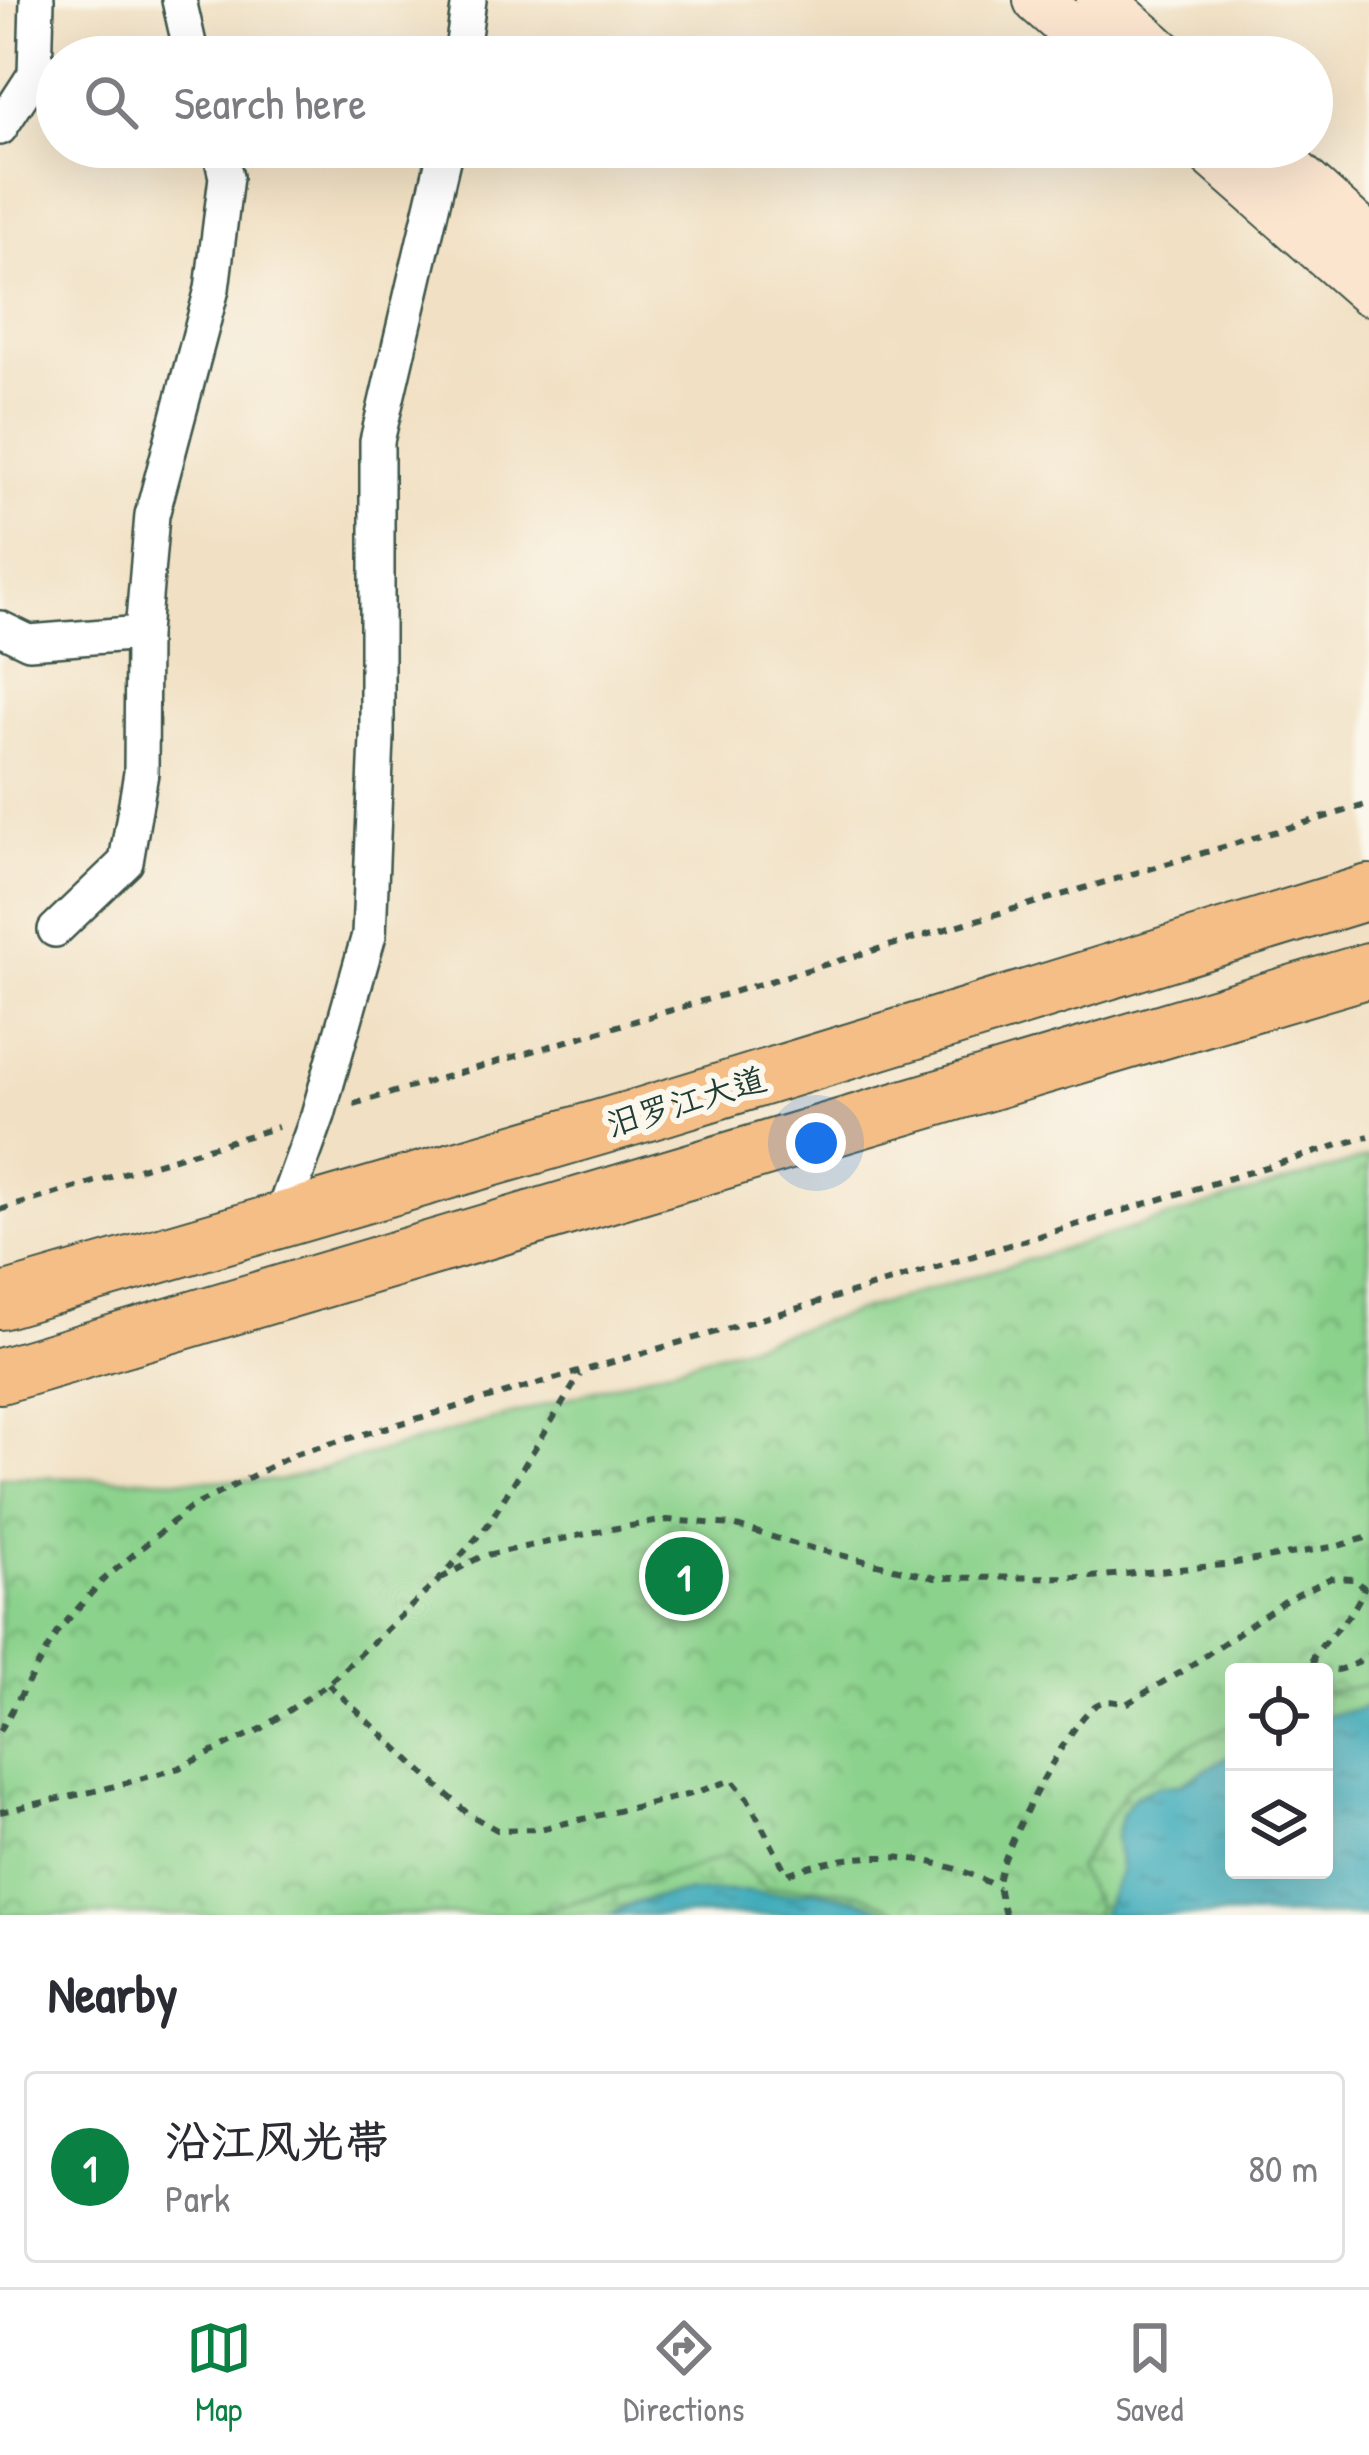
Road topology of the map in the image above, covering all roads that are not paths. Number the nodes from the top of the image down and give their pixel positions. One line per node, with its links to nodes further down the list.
1 (37, 0): 6 (street)
2 (179, 0): 7 (street)
3 (469, 0): 8 (street)
4 (1038, 0): 9 (main road)
5 (1101, 0): 10 (main road)
6 (36, 36)
7 (187, 36)
8 (464, 36)
9 (1079, 36)
10 (1141, 36)
11 (36, 37): 12 (street)
12 (0, 128)
13 (224, 168): 20 (street)
14 (441, 168): 24 (street)
15 (1229, 168): 18 (main road)
16 (1288, 168): 17 (main road)
17 (1369, 241)
18 (1369, 291)
19 (0, 628): 20 (street)
20 (142, 633): 22 (street)
21 (1369, 892): 24 (main road, 汨罗江大道)
22 (55, 930)
23 (1369, 970): 26 (main road, 汨罗江大道)
24 (280, 1220): 25 (main road, 汨罗江大道)
25 (0, 1302)
26 (0, 1376)

